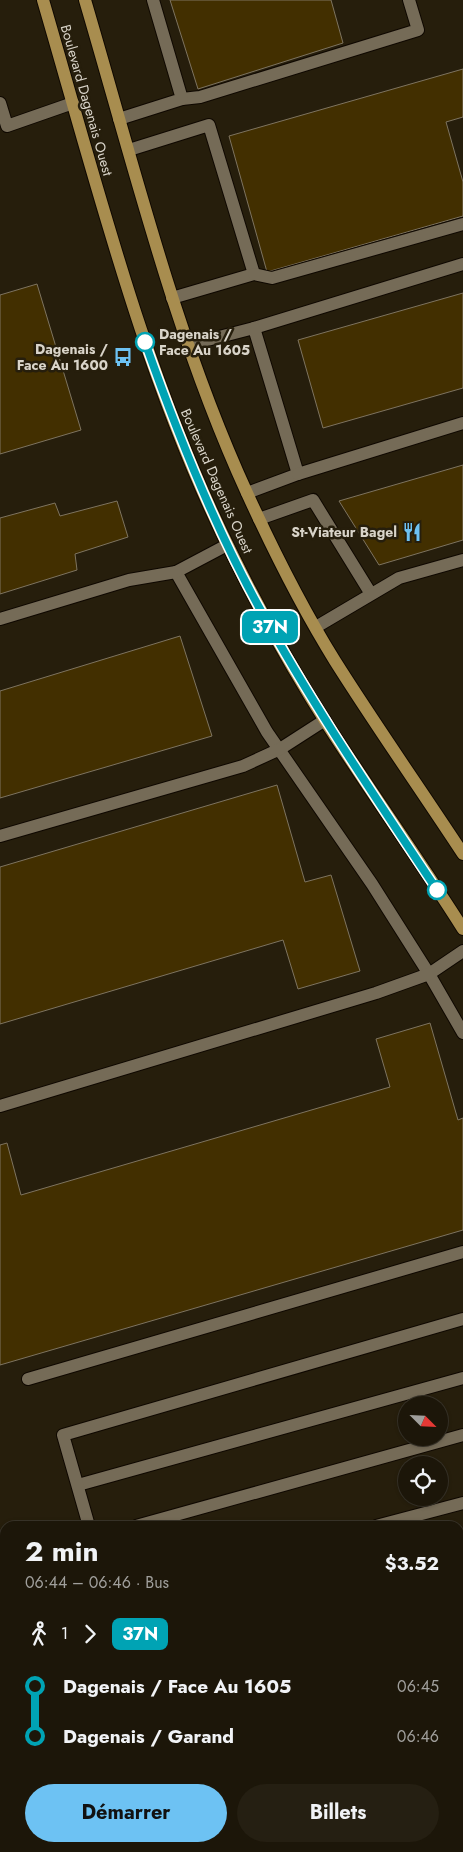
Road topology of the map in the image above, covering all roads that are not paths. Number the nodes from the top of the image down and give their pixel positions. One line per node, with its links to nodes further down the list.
1 (42, 0): 7 (main road, Boulevard Dagenais Ouest)
2 (85, 0): 8 (main road, Boulevard Dagenais Ouest)
3 (153, 0): 5 (lane)
4 (409, 0): 5 (lane)
5 (182, 99): 8 (lane)
6 (0, 103): 9 (lane)
7 (73, 103): 9 (lane); 21 (main road, Boulevard Dagenais Ouest)
8 (119, 119): 10 (main road, Boulevard Dagenais Ouest)
9 (3, 128)
10 (129, 150): 13 (lane); 14 (main road, Boulevard Dagenais Ouest)
11 (463, 224): 13 (lane)
12 (463, 264): 15 (lane)
13 (254, 274): 14 (lane)
14 (172, 298): 16 (main road, Boulevard Dagenais Ouest)
15 (254, 328): 16 (lane); 18 (lane)
16 (188, 345): 19 (main road, Boulevard Dagenais Ouest)
17 (463, 423): 18 (lane)
18 (298, 474): 19 (lane)
19 (247, 493): 20 (main road, Boulevard Dagenais Ouest)
20 (259, 519): 24 (lane); 26 (main road, Boulevard Dagenais Ouest)
21 (228, 546): 23 (lane); 27 (main road, Boulevard Dagenais Ouest)
22 (463, 560): 24 (lane)
23 (176, 572): 25 (lane); 28 (lane)
24 (371, 594): 26 (lane)
25 (0, 619)
26 (316, 627): 30 (main road, Boulevard Dagenais Ouest)
27 (324, 720): 28 (lane); 31 (main road, Boulevard Dagenais Ouest)
28 (280, 749): 29 (lane); 33 (lane)
29 (0, 836)
30 (463, 854)
31 (463, 929)
32 (463, 951): 33 (lane)
33 (429, 974): 34 (lane); 35 (lane)
34 (463, 1034)
35 (0, 1106)
36 (463, 1252): 39 (lane)
37 (463, 1319): 41 (lane)
38 (463, 1378): 41 (lane)
39 (28, 1379)
40 (463, 1435): 44 (lane)
41 (78, 1486): 43 (lane)
42 (463, 1503): 45 (lane)
43 (88, 1521)
44 (154, 1521)
45 (395, 1521)

